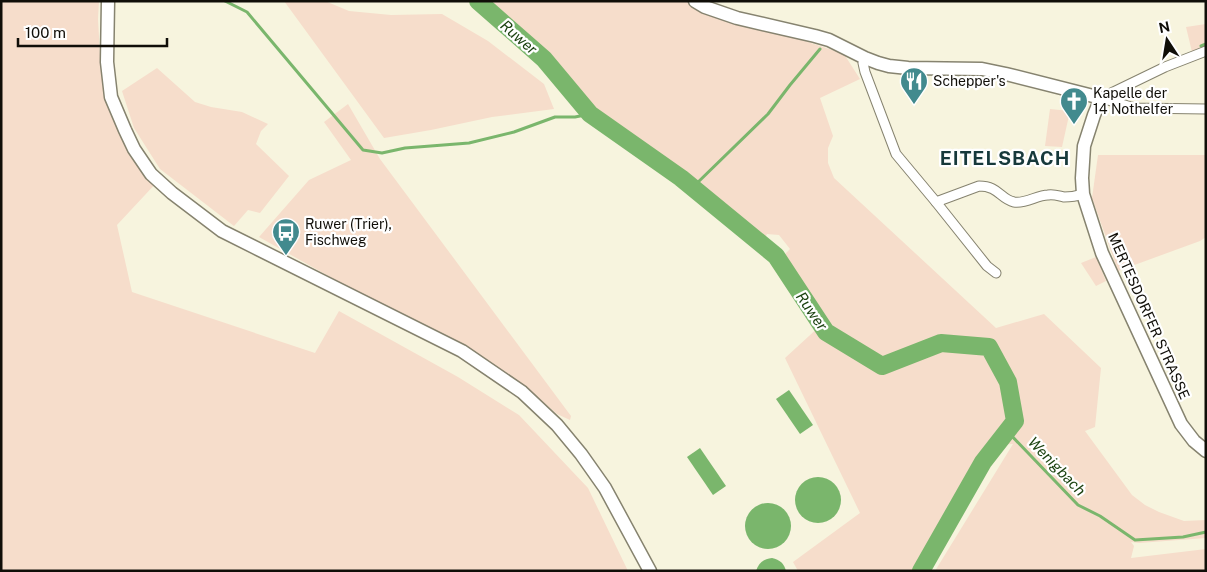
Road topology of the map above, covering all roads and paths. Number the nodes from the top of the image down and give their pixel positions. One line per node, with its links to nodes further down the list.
1 (108, 1): 11 (main road)
2 (696, 1): 4 (main road)
3 (1206, 51): 5 (street)
4 (865, 58): 5 (main road); 8 (street)
5 (1101, 98): 6 (street); 7 (main road, MERTESDORFER STRASSE)
6 (1206, 109)
7 (1083, 194): 8 (street); 10 (main road, MERTESDORFER STRASSE)
8 (936, 202): 9 (street)
9 (996, 273)
10 (1206, 451)
11 (650, 571)

